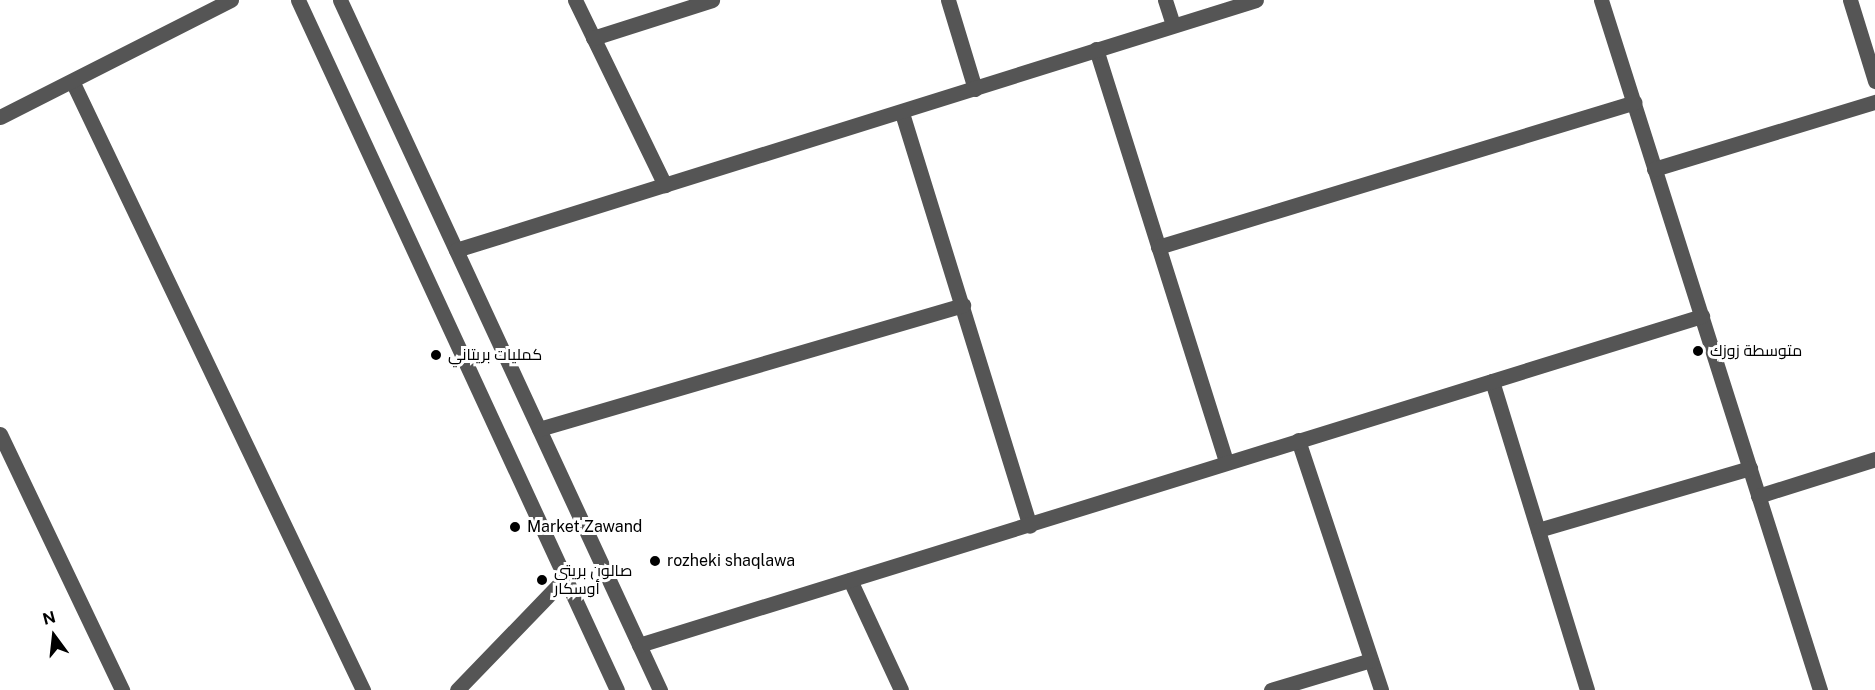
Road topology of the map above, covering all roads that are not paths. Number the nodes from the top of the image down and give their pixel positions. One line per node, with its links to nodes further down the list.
1 (231, 0): 15 (street)
2 (298, 0): 37 (street)
3 (340, 0): 24 (street)
4 (575, 0): 12 (street)
5 (711, 0): 12 (street)
6 (948, 0): 16 (street)
7 (1165, 0): 11 (street)
8 (1256, 0): 11 (street)
9 (1601, 0): 17 (street)
10 (1850, 0): 14 (street)
11 (1173, 25): 13 (street)
12 (593, 38): 22 (street)
13 (1095, 49): 16 (street); 23 (street)
14 (1875, 81)
15 (73, 83): 20 (street); 42 (street)
16 (975, 89): 19 (street)
17 (1634, 102): 21 (street); 23 (street)
18 (1875, 102): 21 (street)
19 (902, 113): 22 (street); 25 (street)
20 (0, 117)
21 (1654, 169): 26 (street)
22 (665, 185): 24 (street)
23 (1158, 247): 32 (street)
24 (456, 250): 28 (street)
25 (963, 305): 28 (street); 35 (street)
26 (1702, 316): 27 (street); 33 (street)
27 (1492, 381): 30 (street); 36 (street)
28 (539, 429): 39 (street)
29 (0, 434): 41 (street)
30 (1299, 440): 32 (street); 40 (street)
31 (1875, 459): 34 (street)
32 (1226, 461): 35 (street)
33 (1749, 468): 34 (street); 36 (street)
34 (1758, 495): 50 (street)
35 (1030, 526): 38 (street)
36 (1538, 530): 49 (street)
37 (565, 578): 43 (street); 44 (street)
38 (850, 580): 39 (street); 46 (street)
39 (639, 645): 45 (street)
40 (1371, 660): 47 (street); 48 (street)
41 (122, 690)
42 (363, 690)
43 (457, 690)
44 (617, 690)
45 (660, 690)
46 (901, 690)
47 (1271, 690)
48 (1381, 690)
49 (1587, 690)
50 (1820, 690)

